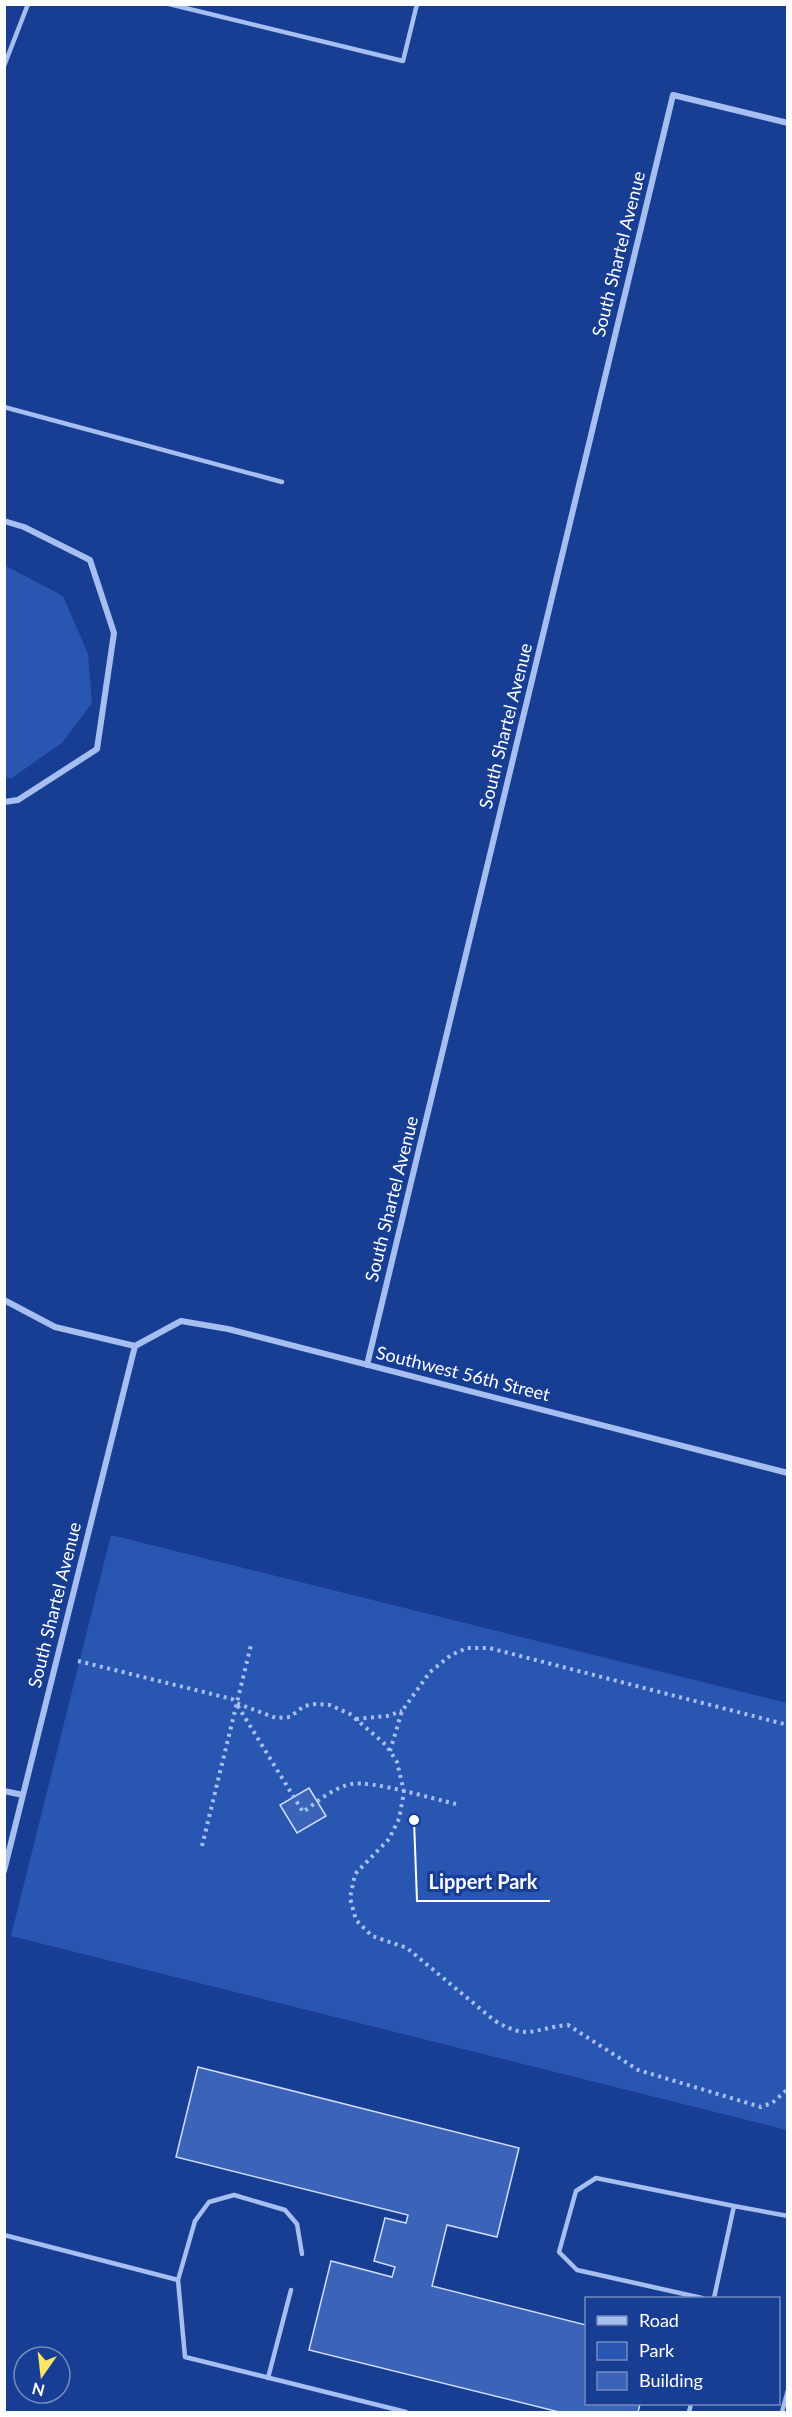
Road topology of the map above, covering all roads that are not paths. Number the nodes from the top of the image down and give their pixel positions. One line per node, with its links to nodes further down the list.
1 (28, 4): 4 (lane)
2 (169, 4): 3 (lane)
3 (417, 4)
4 (4, 66)
5 (788, 123): 12 (street, South Shartel Avenue)
6 (4, 407): 7 (lane)
7 (282, 482)
8 (4, 521): 9 (street)
9 (4, 802)
10 (4, 1300): 11 (street)
11 (135, 1346): 12 (street, Southwest 56th Street); 15 (street, South Shartel Avenue)
12 (367, 1365): 13 (street, Southwest 56th Street)
13 (788, 1473)
14 (4, 1791): 15 (street)
15 (23, 1795): 16 (street, South Shartel Avenue)
16 (4, 1871)
17 (734, 2206): 18 (lane); 23 (lane); 24 (lane)
18 (788, 2216)
19 (4, 2235): 21 (lane)
20 (302, 2254): 21 (lane)
21 (178, 2280): 25 (lane)
22 (291, 2290): 25 (lane)
23 (698, 2297)
24 (714, 2297)
25 (268, 2378): 27 (lane)
26 (788, 2390): 28 (lane)
27 (406, 2412)
28 (782, 2412)

